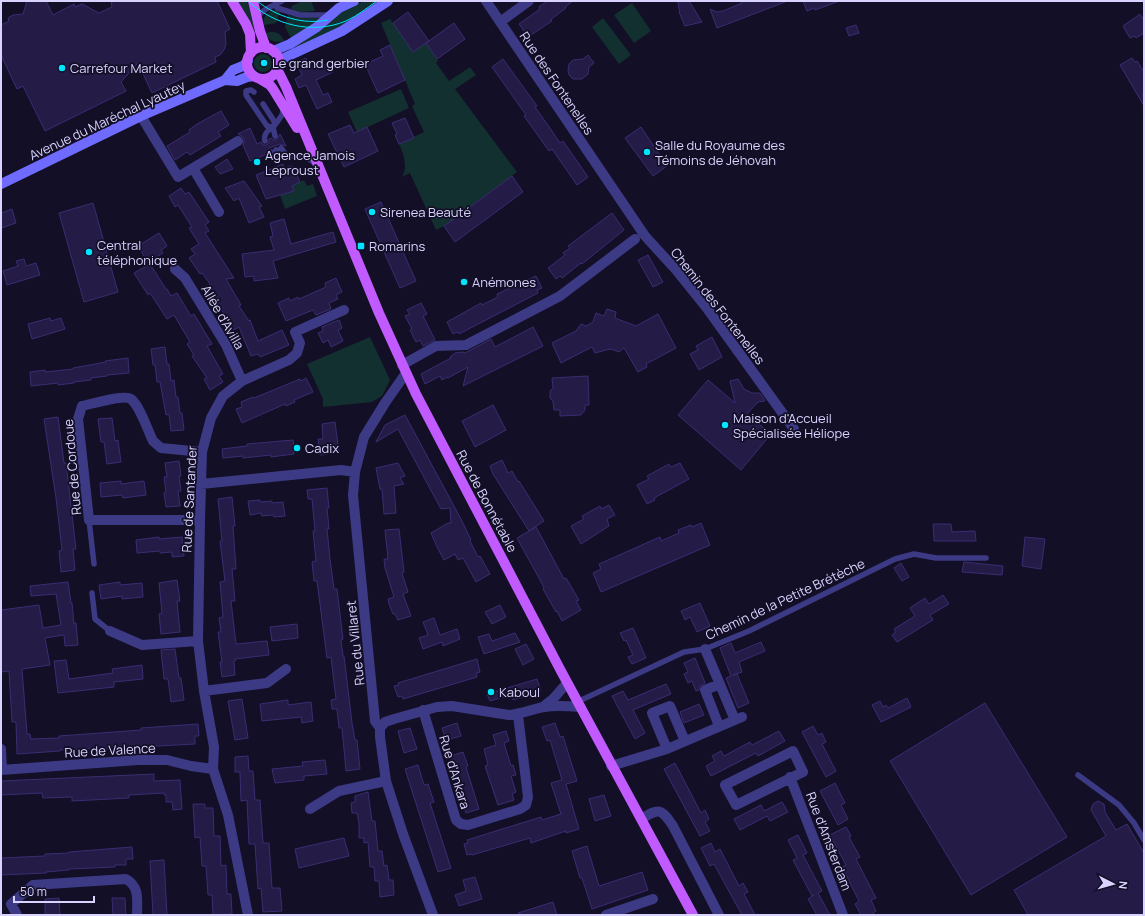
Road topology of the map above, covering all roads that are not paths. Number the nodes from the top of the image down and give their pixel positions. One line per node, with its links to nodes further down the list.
1 (232, 1): 13 (main road)
2 (253, 1): 10 (main road)
3 (282, 1): 8 (lane)
4 (354, 1): 9 (street)
5 (388, 1): 14 (street)
6 (486, 1): 11 (street, Rue des Fontenelles)
7 (529, 1): 11 (street)
8 (275, 4): 9 (lane); 10 (lane)
9 (331, 15): 12 (street)
10 (257, 16): 12 (main road)
11 (500, 22): 26 (street, Rue des Fontenelles)
12 (270, 49): 13 (main road); 14 (main road)
13 (250, 57): 15 (main road); 16 (street, Avenue du Maréchal Lyautey)
14 (278, 68): 15 (main road); 24 (main road, Rue de Bonnétable)
15 (257, 77): 16 (street, Avenue du Maréchal Lyautey); 19 (main road, Rue de Bonnétable)
16 (225, 80): 20 (street, Avenue du Maréchal Lyautey)
17 (254, 92): 21 (lane)
18 (263, 104): 21 (lane)
19 (284, 106): 21 (lane); 24 (main road, Rue de Bonnétable)
20 (141, 116): 25 (street); 27 (street, Avenue du Maréchal Lyautey)
21 (273, 126): 21 (lane)
22 (238, 141): 25 (street)
23 (276, 150): 24 (lane)
24 (306, 152): 28 (main road, Rue de Bonnétable); 28 (main road, Rue de Bonnétable)
25 (193, 168): 29 (street)
26 (607, 181): 35 (street, Chemin des Fontenelles)
27 (1, 184)
28 (326, 187): 33 (main road, Rue de Bonnétable)
29 (219, 212)
30 (635, 239): 33 (street)
31 (176, 269): 34 (street, Allée d'Avilla)
32 (344, 310): 34 (street, Rue de Santander)
33 (404, 369): 37 (street, Rue du Villaret); 48 (main road, Rue de Bonnétable)
34 (242, 381): 36 (street, Rue de Santander)
35 (794, 429)
36 (202, 452): 38 (street, Rue de Santander); 39 (street, Rue de Cordoue)
37 (354, 472): 38 (street); 56 (street, Rue du Villaret)
38 (201, 484): 40 (street, Rue de Santander)
39 (89, 520): 40 (street, Rue de Cordoue); 42 (lane)
40 (200, 520): 45 (street, Rue de Santander)
41 (986, 558): 46 (lane, Chemin de la Petite Brétèche)
42 (94, 564)
43 (92, 593): 44 (lane)
44 (110, 631): 45 (street)
45 (198, 641): 50 (street, Rue de Santander)
46 (705, 649): 49 (street); 51 (lane, Chemin de la Petite Brétèche)
47 (286, 669): 50 (street)
48 (567, 683): 51 (main road, Rue de Bonnétable); 52 (street)
49 (720, 684): 55 (street); 55 (street)
50 (204, 691): 61 (street, Rue de Santander)
51 (579, 705): 52 (street); 60 (main road, Rue de Bonnétable)
52 (543, 707): 54 (street)
53 (423, 710): 54 (street); 54 (street, Rue d'Ankara); 56 (street)
54 (518, 715)
55 (719, 726): 57 (street)
56 (380, 728): 65 (street, Rue du Villaret)
57 (685, 741): 59 (street); 59 (street)
58 (1, 749): 62 (street)
59 (667, 749): 60 (street)
60 (611, 766): 67 (main road, Rue de Bonnétable)
61 (213, 769): 62 (street, Rue de Valence); 72 (street)
62 (2, 770)
63 (1078, 775): 68 (lane)
64 (790, 777): 64 (street); 77 (street, Rue d'Amsterdam)
65 (386, 780): 66 (street); 73 (street, Rue du Villaret)
66 (310, 808)
67 (641, 819): 75 (main road, Rue de Bonnétable); 76 (street)
68 (1144, 840)
69 (653, 899): 74 (street)
70 (18, 915): 71 (street)
71 (137, 915)
72 (248, 915)
73 (433, 915)
74 (606, 915)
75 (693, 915)
76 (718, 915)
77 (843, 915)

